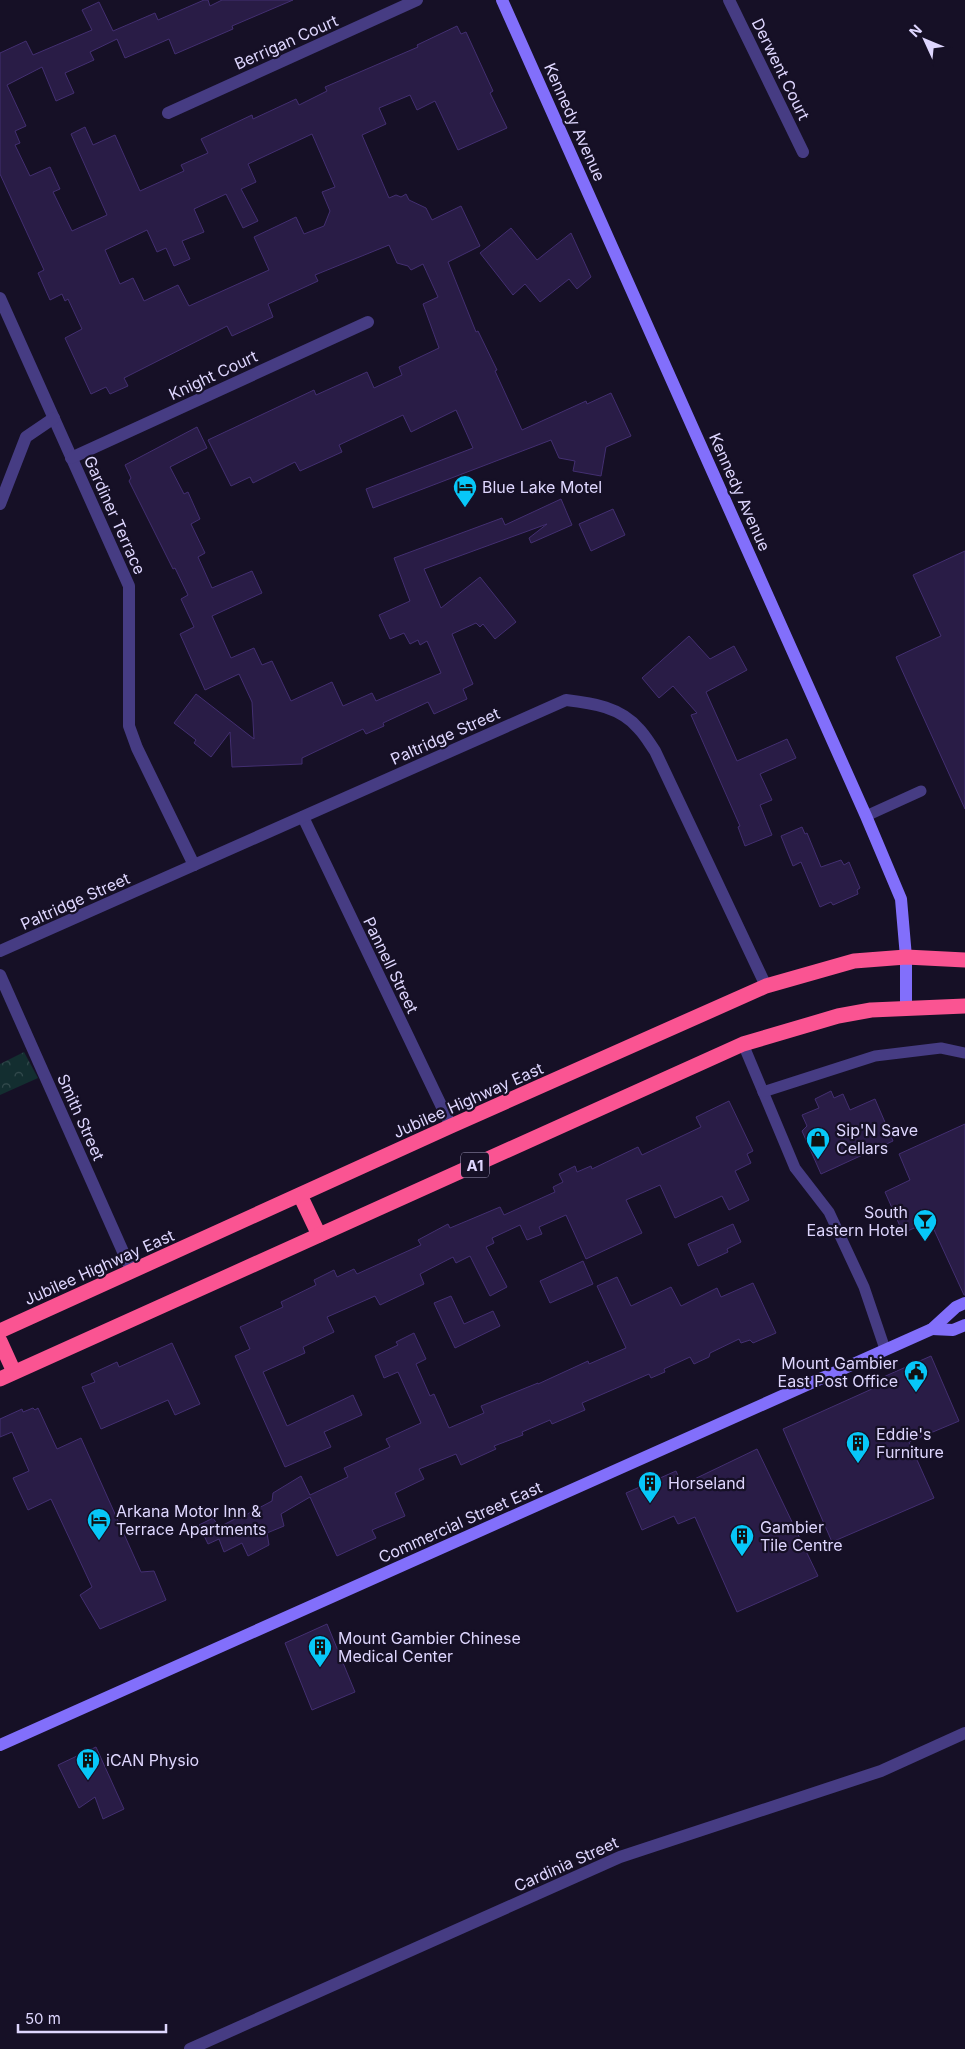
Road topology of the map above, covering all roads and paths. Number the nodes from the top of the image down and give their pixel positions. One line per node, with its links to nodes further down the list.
1 (416, 0): 4 (street, Berrigan Court)
2 (502, 0): 12 (street, Kennedy Avenue)
3 (729, 0): 5 (street, Derwent Court)
4 (168, 113)
5 (803, 152)
6 (0, 298): 8 (street, Gardiner Terrace)
7 (368, 322): 9 (street, Knight Court)
8 (54, 418): 9 (street, Gardiner Terrace); 10 (street)
9 (71, 458): 14 (street, Gardiner Terrace)
10 (0, 504)
11 (921, 791): 12 (lane)
12 (866, 816): 16 (street, Kennedy Avenue)
13 (303, 817): 14 (street, Paltridge Street); 19 (street, Paltridge Street); 25 (street, Pannell Street)
14 (194, 866): 15 (street, Paltridge Street)
15 (0, 952)
16 (906, 957): 17 (highway, Jubilee Highway East); 19 (highway, Jubilee Highway East); 21 (street, Kennedy Avenue)
17 (965, 960)
18 (0, 974): 28 (street, Smith Street)
19 (766, 986): 25 (highway, Jubilee Highway East)
20 (965, 1006): 21 (highway, A1)
21 (906, 1008): 22 (highway, A1)
22 (744, 1044): 24 (lane); 27 (highway, A1)
23 (965, 1053): 24 (lane)
24 (763, 1092): 34 (lane)
25 (451, 1126): 26 (highway, Jubilee Highway East)
26 (300, 1195): 27 (highway); 28 (highway, Jubilee Highway East)
27 (318, 1235): 35 (highway, A1)
28 (132, 1272): 32 (highway, Jubilee Highway East)
29 (965, 1303): 31 (street, Commercial Street East)
30 (965, 1325): 31 (street, Commercial Street East)
31 (932, 1328): 34 (street, Commercial Street East)
32 (0, 1331)
33 (0, 1341): 35 (highway)
34 (886, 1349): 38 (street, Commercial Street East)
35 (14, 1372): 36 (highway, A1)
36 (0, 1379)
37 (965, 1733): 39 (street, Cardinia Street)
38 (0, 1745)
39 (190, 2049)

